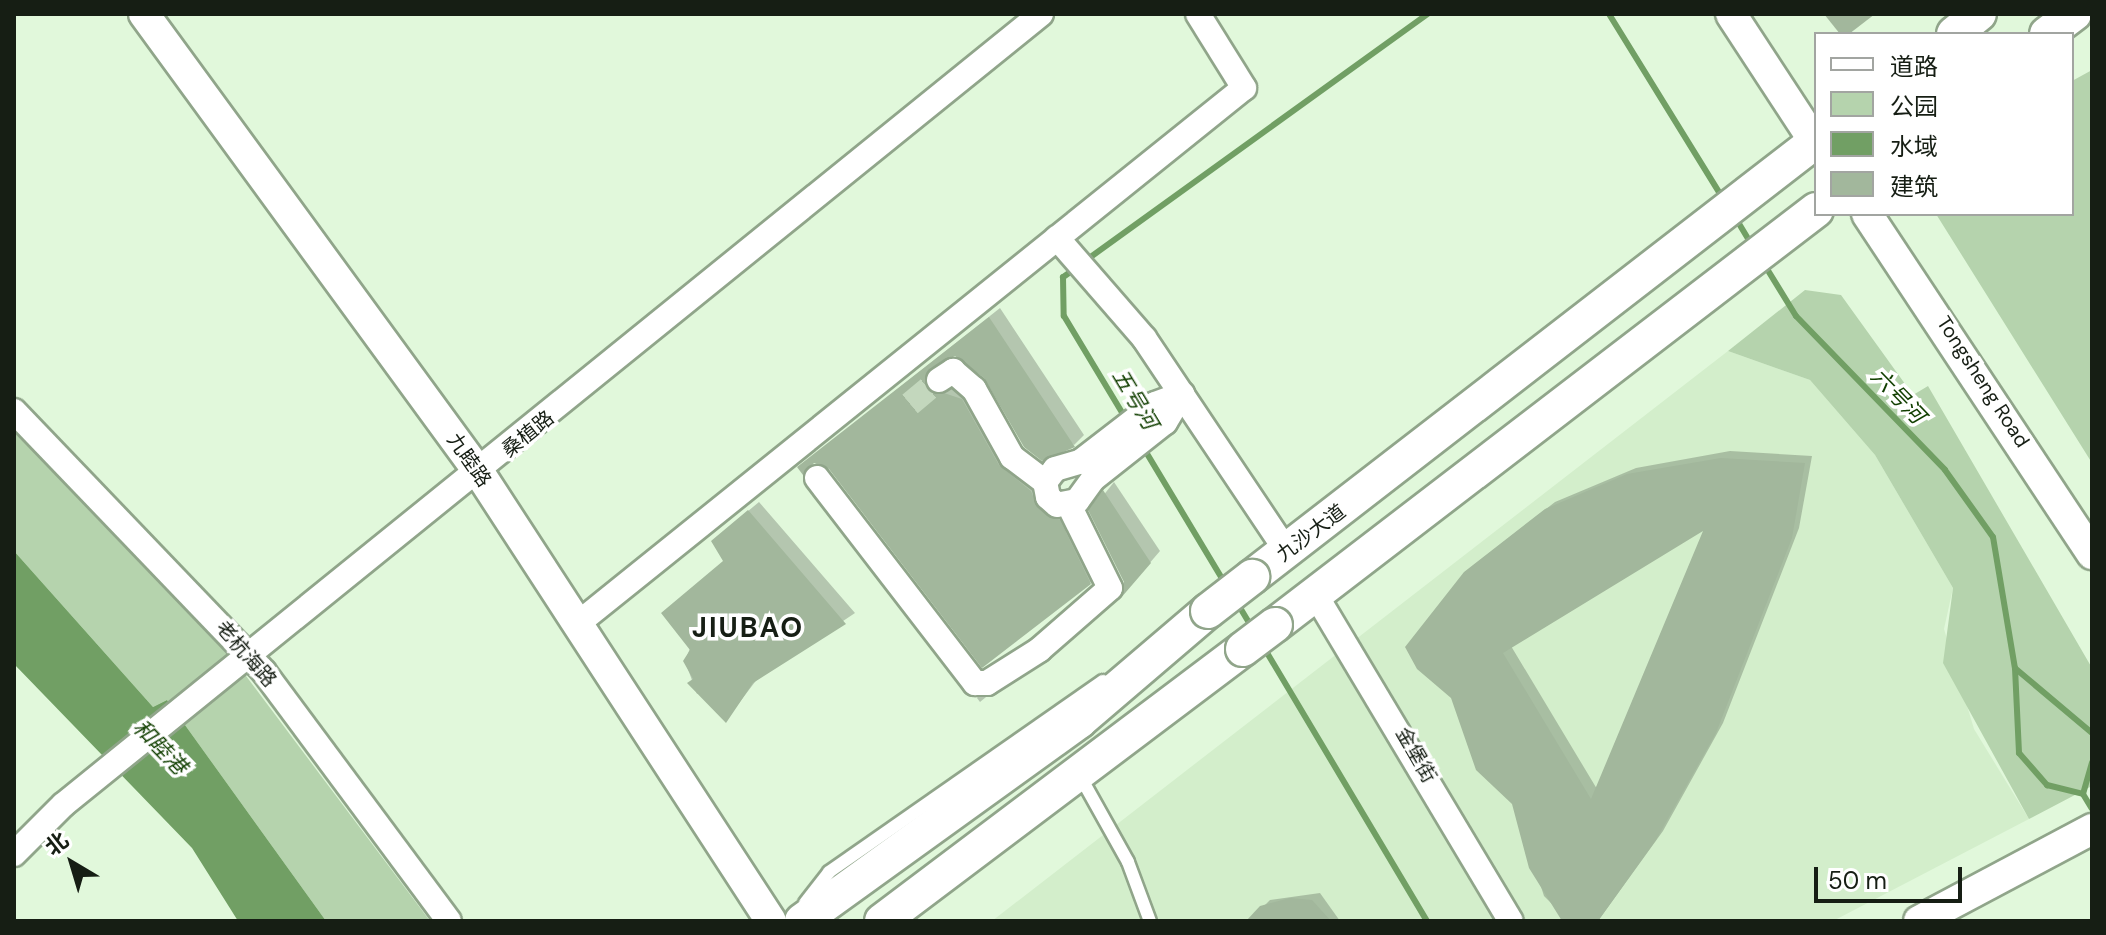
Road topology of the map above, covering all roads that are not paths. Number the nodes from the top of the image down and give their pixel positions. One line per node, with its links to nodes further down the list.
1 (144, 14): 18 (street, 九睦路)
2 (1041, 14): 18 (street, 桑植路)
3 (1198, 14): 13 (street)
4 (1731, 14): 9 (street)
5 (1979, 14): 7 (main road)
6 (2074, 14): 8 (main road)
7 (1956, 32)
8 (2050, 32)
9 (1814, 140)
10 (1814, 145): 22 (main road, 九沙大道)
11 (1814, 212): 24 (main road)
12 (1868, 216): 23 (street, Tongsheng Road)
13 (1057, 238): 15 (street); 25 (street)
14 (939, 380): 20 (street)
15 (1182, 394): 17 (street); 22 (street)
16 (14, 411): 27 (street, 老杭海路)
17 (1124, 441): 20 (street); 21 (street)
18 (480, 474): 25 (street, 九睦路); 27 (street, 桑植路)
19 (817, 478): 21 (street)
20 (1045, 482): 21 (street)
21 (1069, 505)
22 (1287, 552): 26 (main road, 九沙大道, bridge)
23 (2092, 554)
24 (1315, 594): 28 (main road, bridge); 37 (street, 金堡街)
25 (576, 625): 32 (street, 九睦路)
26 (1171, 640): 33 (lane); 34 (main road, 九沙大道)
27 (251, 657): 30 (street, 桑植路); 31 (street, 老杭海路)
28 (1078, 773): 35 (main road); 36 (lane)
29 (2092, 829): 38 (street)
30 (14, 854)
31 (449, 921)
32 (771, 921)
33 (790, 921)
34 (802, 921)
35 (882, 921)
36 (1150, 921)
37 (1511, 921)
38 (1919, 921)

